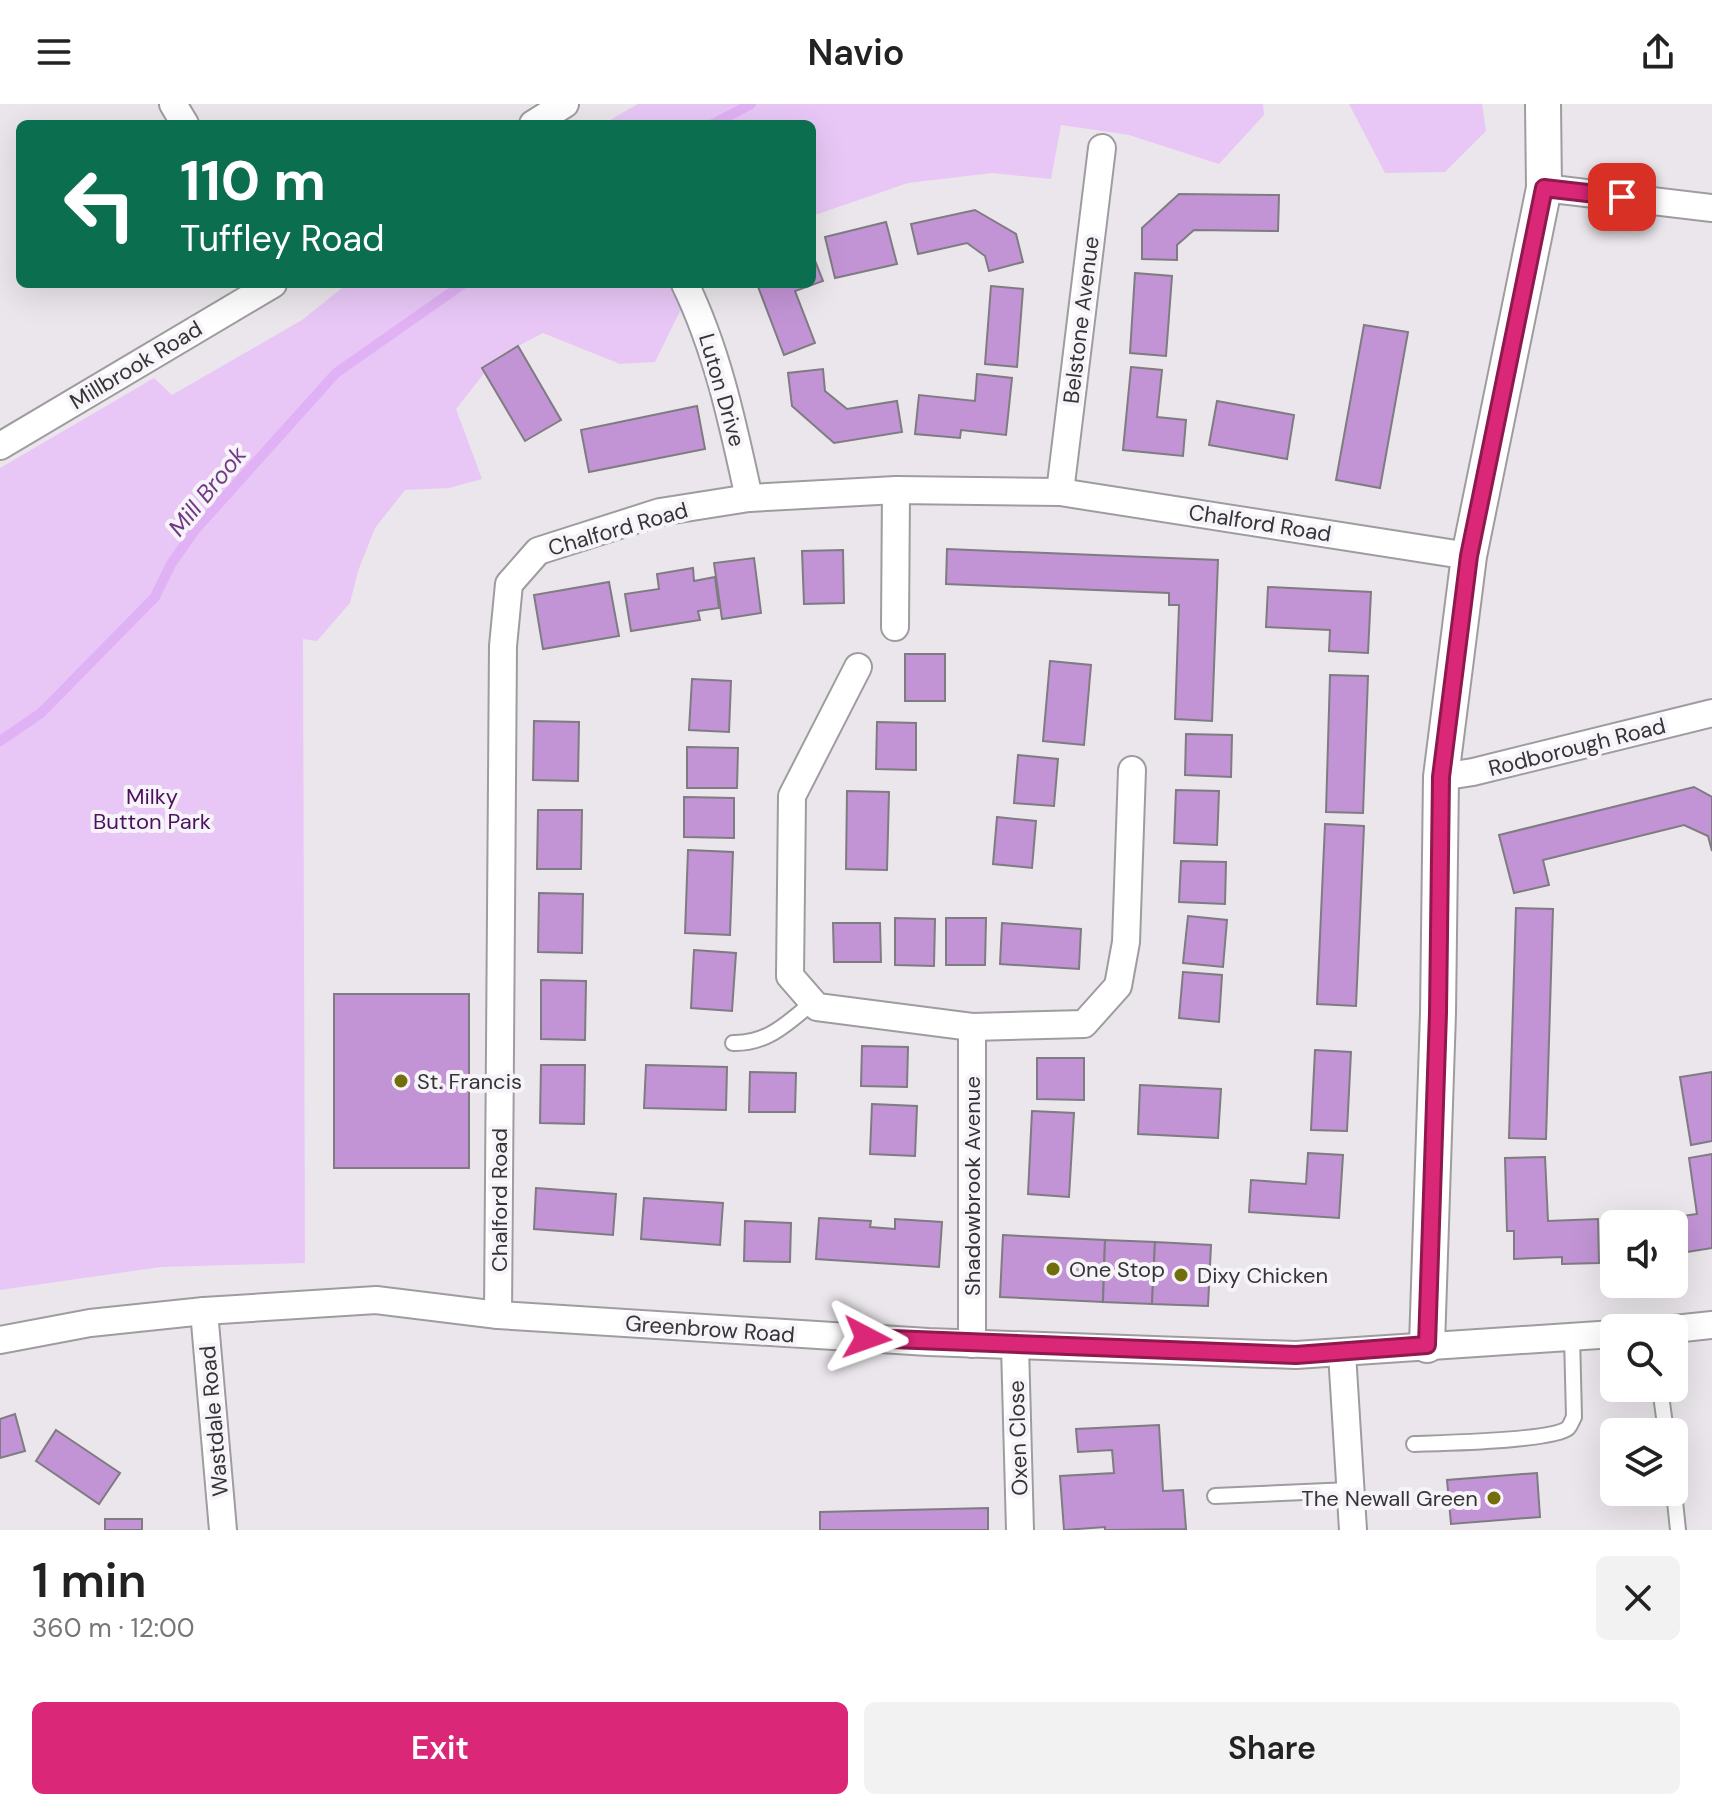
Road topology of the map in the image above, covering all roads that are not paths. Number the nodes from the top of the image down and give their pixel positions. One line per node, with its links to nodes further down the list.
1 (565, 104): 3 (street)
2 (1543, 104): 5 (street)
3 (539, 120)
4 (1102, 148): 11 (street, Belstone Avenue)
5 (1544, 188): 6 (street); 13 (street)
6 (1712, 208)
7 (266, 288): 9 (street, Millbrook Road)
8 (687, 288): 12 (street, Luton Drive)
9 (0, 446)
10 (896, 490): 11 (street, Chalford Road); 12 (street, Chalford Road); 14 (street)
11 (1060, 492): 13 (street, Chalford Road)
12 (749, 498): 23 (street, Chalford Road)
13 (1469, 556): 18 (street)
14 (895, 627)
15 (858, 667): 19 (street)
16 (1712, 713): 18 (street, Rodborough Road)
17 (1132, 770): 20 (street)
18 (1441, 777): 30 (street)
19 (813, 1002): 20 (street); 21 (lane)
20 (972, 1027): 29 (street, Shadowbrook Avenue)
21 (733, 1043)
22 (204, 1311): 23 (street, Greenbrow Road); 28 (street, Greenbrow Road); 37 (street, Wastdale Road)
23 (498, 1315): 29 (street, Greenbrow Road)
24 (1712, 1325): 25 (street)
25 (1688, 1328)
26 (1600, 1335): 27 (street, Greenbrow Road)
27 (1572, 1336): 30 (street, Greenbrow Road); 33 (lane)
28 (0, 1340)
29 (972, 1344): 31 (street, Greenbrow Road)
30 (1427, 1345): 32 (street, Greenbrow Road)
31 (1015, 1346): 32 (street, Greenbrow Road); 38 (street, Oxen Close)
32 (1342, 1353): 34 (street)
33 (1414, 1444)
34 (1350, 1490): 35 (lane); 39 (street)
35 (1215, 1496)
36 (1675, 1506): 40 (lane)
37 (223, 1530)
38 (1020, 1530)
39 (1353, 1530)
40 (1678, 1530)

